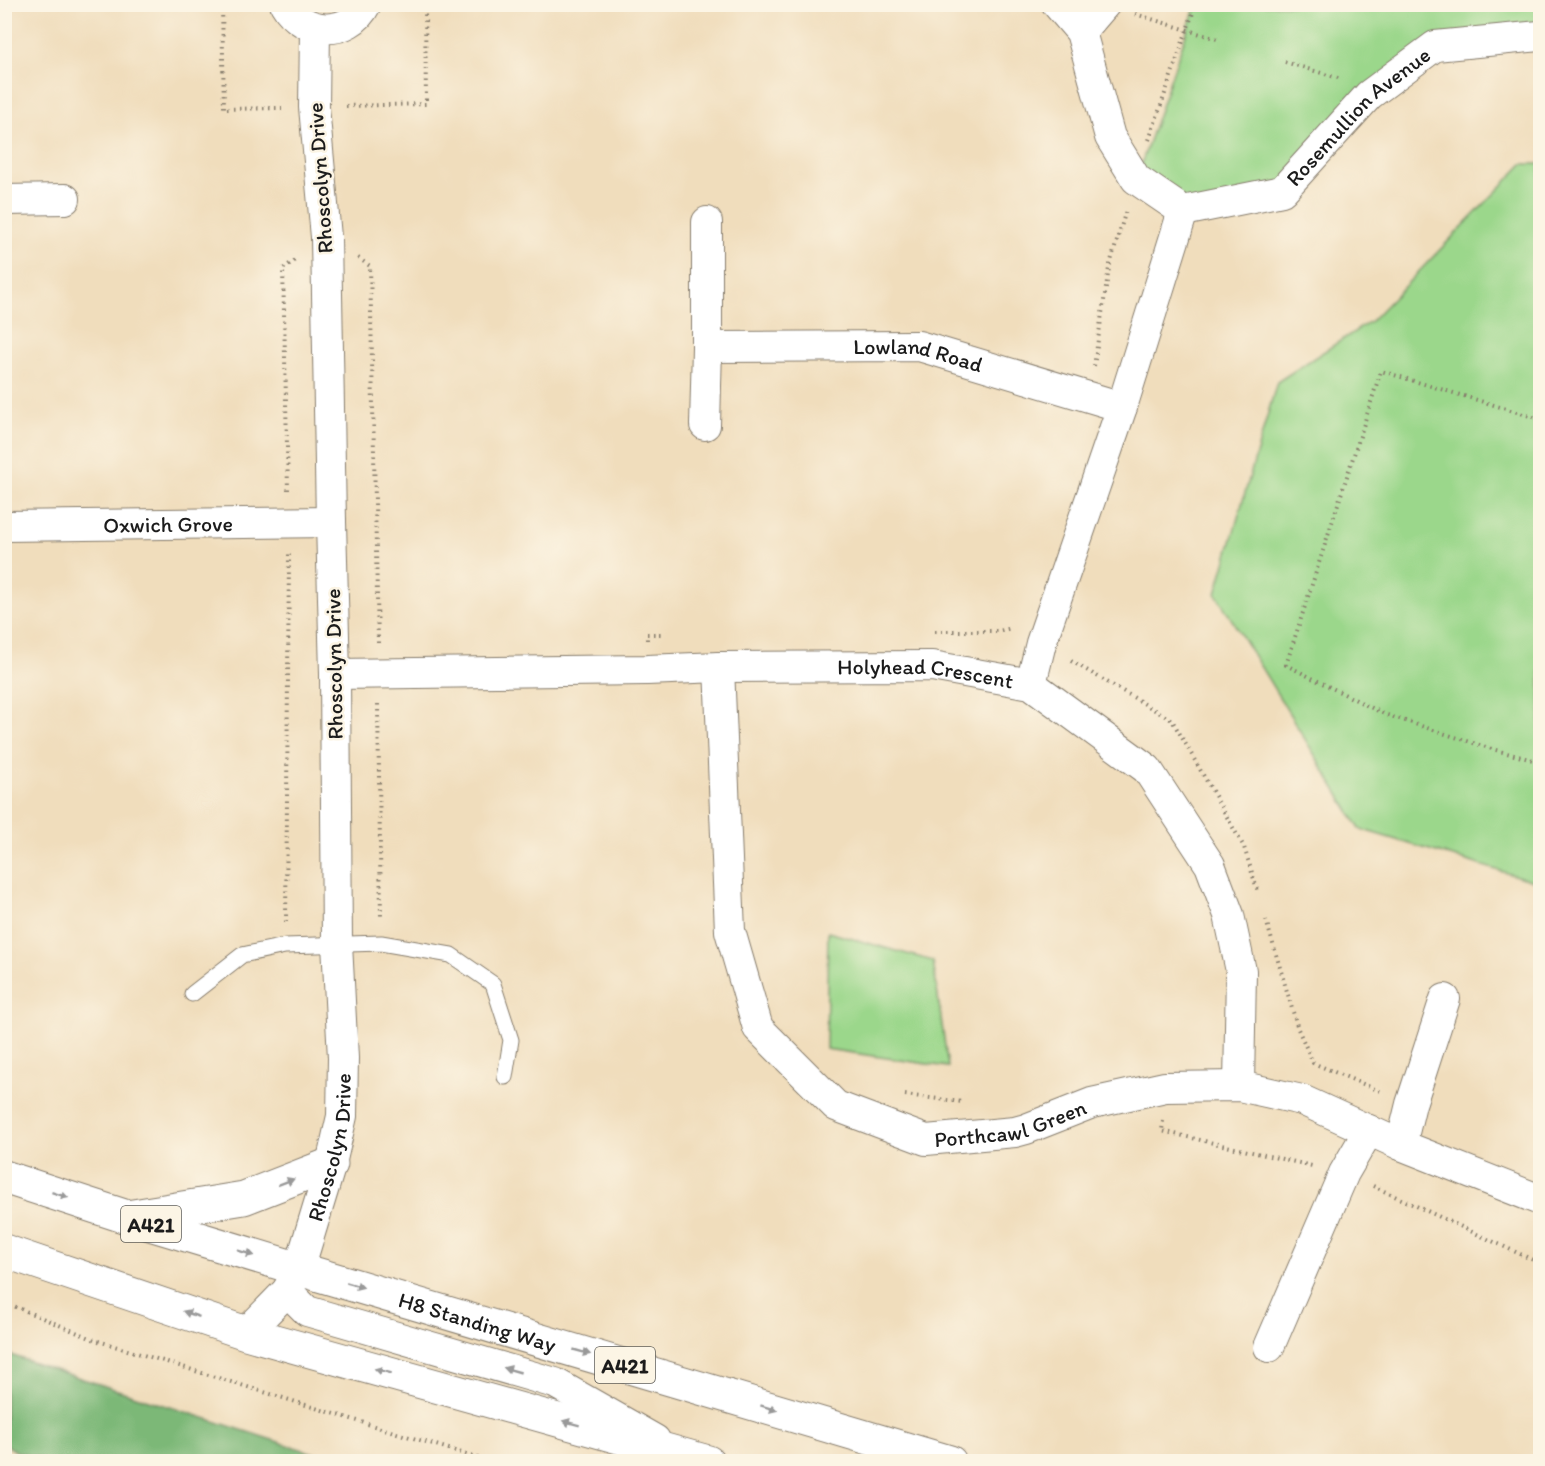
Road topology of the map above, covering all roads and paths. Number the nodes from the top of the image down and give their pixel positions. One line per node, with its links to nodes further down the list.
1 (222, 4): 15 (path)
2 (285, 4): 8 (street)
3 (366, 4): 8 (street)
4 (424, 4): 15 (path)
5 (1057, 4): 10 (street)
6 (1196, 4): 9 (path)
7 (1116, 8): 9 (path); 10 (street)
8 (315, 28): 15 (street, Rhoscolyn Drive)
9 (1188, 30): 12 (path); 16 (path)
10 (1081, 32): 16 (street)
11 (1540, 36): 14 (street, Rosemullion Avenue)
12 (1217, 39)
13 (1285, 62): 14 (path)
14 (1376, 90): 19 (street, Rosemullion Avenue)
15 (314, 107): 27 (street, Rhoscolyn Drive)
16 (1136, 179): 19 (street); 22 (path)
17 (65, 199): 18 (street)
18 (4, 200)
19 (1183, 212): 23 (street)
20 (707, 222): 21 (street)
21 (707, 347): 22 (street, Lowland Road); 25 (street)
22 (1089, 397): 23 (street, Lowland Road)
23 (1122, 407): 29 (street)
24 (1540, 419): 33 (path)
25 (705, 424)
26 (289, 522): 27 (street, Oxwich Grove); 28 (street, Oxwich Grove); 39 (path)
27 (330, 522): 31 (street, Rhoscolyn Drive)
28 (4, 526)
29 (1041, 643): 32 (street); 36 (path)
30 (719, 667): 31 (street, Holyhead Crescent); 32 (street, Holyhead Crescent); 43 (street, Porthcawl Green)
31 (335, 674): 38 (street, Rhoscolyn Drive)
32 (1031, 684): 43 (street, Holyhead Crescent)
33 (1540, 762)
34 (1540, 843): 35 (path)
35 (1537, 854)
36 (1258, 892)
37 (1264, 915): 46 (path)
38 (337, 944): 39 (lane); 42 (lane); 49 (street, Rhoscolyn Drive)
39 (285, 946): 40 (lane)
40 (192, 994)
41 (1445, 999): 46 (street)
42 (505, 1077)
43 (1239, 1086): 47 (street, Porthcawl Green)
44 (896, 1092): 45 (path)
45 (971, 1101)
46 (1411, 1104): 48 (street)
47 (1369, 1130): 48 (street, Porthcawl Green); 57 (street)
48 (1401, 1145): 51 (street, Porthcawl Green)
49 (330, 1164): 52 (main road, one-way to 49); 54 (street, Rhoscolyn Drive)
50 (4, 1178): 52 (main road, H8 Standing Way / A421, one-way to 52)
51 (1540, 1200)
52 (127, 1217): 54 (main road, H8 Standing Way / A421, one-way to 54)
53 (4, 1251): 56 (main road, one-way to 53)
54 (293, 1280): 56 (street, Rhoscolyn Drive); 58 (street, one-way to 54); 61 (main road, H8 Standing Way / A421, one-way to 61)
55 (4, 1302): 59 (path)
56 (246, 1333): 58 (main road, one-way to 56)
57 (1269, 1347)
58 (676, 1452): 60 (main road)
59 (491, 1461)
60 (708, 1461)
61 (950, 1461)

